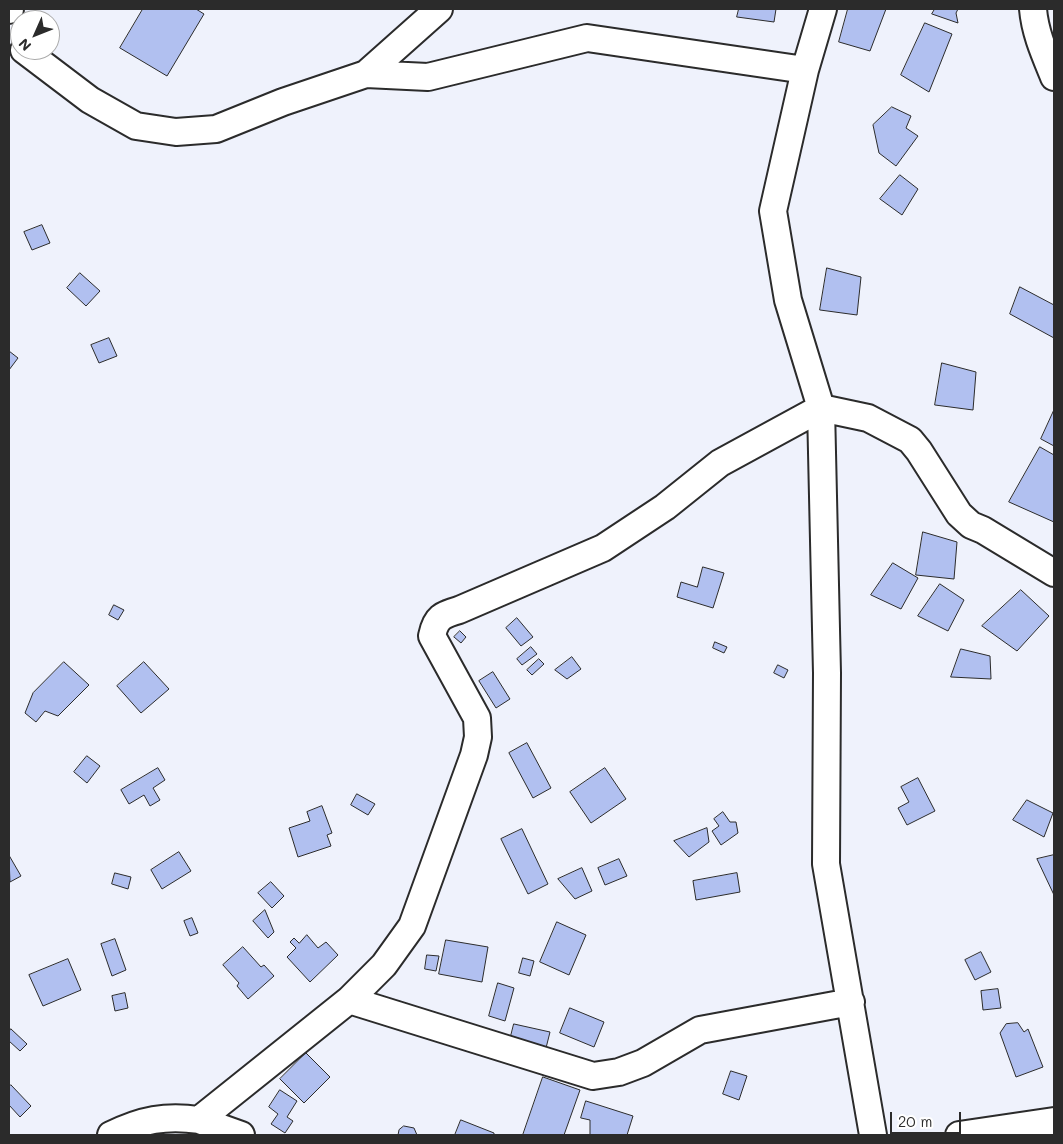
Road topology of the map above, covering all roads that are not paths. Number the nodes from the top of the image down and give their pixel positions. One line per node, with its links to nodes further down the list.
1 (439, 9): 6 (street)
2 (824, 9): 5 (street)
3 (1033, 9): 7 (street)
4 (37, 60): 6 (street)
5 (806, 70): 6 (street); 8 (street)
6 (366, 74)
7 (1054, 77)
8 (822, 408): 9 (street); 10 (street); 11 (street)
9 (1054, 573)
10 (349, 1000): 11 (street); 13 (street)
11 (851, 1002): 16 (street)
12 (1054, 1121): 17 (street)
13 (188, 1124): 14 (street); 15 (street)
14 (111, 1135)
15 (241, 1135)
16 (874, 1135)
17 (959, 1135)

